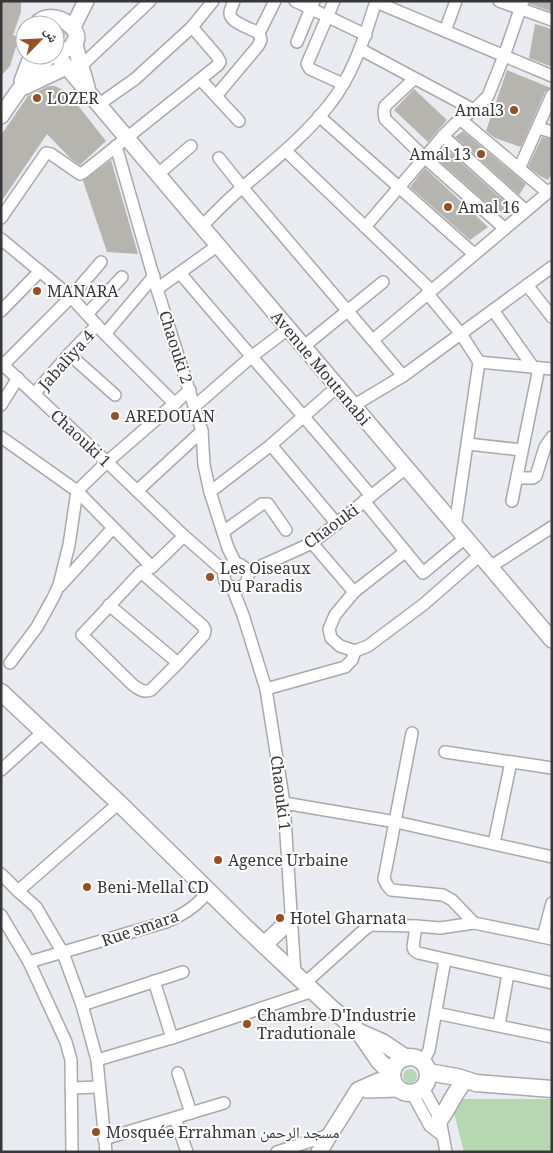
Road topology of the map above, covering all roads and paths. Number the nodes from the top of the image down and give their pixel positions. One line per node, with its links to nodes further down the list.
1 (38, 1): 15 (street)
2 (86, 1): 14 (street)
3 (150, 1): 31 (street)
4 (234, 1): 21 (street)
5 (274, 1): 21 (street)
6 (295, 1): 12 (street)
7 (334, 1): 17 (street)
8 (456, 1): 20 (street)
9 (499, 1): 13 (street)
10 (212, 2): 19 (street)
11 (376, 2): 20 (street); 22 (street)
12 (312, 5): 17 (street); 24 (street)
13 (521, 5): 18 (street); 27 (street)
14 (66, 10): 16 (street); 23 (street)
15 (37, 15)
16 (44, 15)
17 (327, 17): 22 (street); 35 (street)
18 (552, 20)
19 (192, 27): 34 (street); 39 (street)
20 (445, 31): 27 (street)
21 (259, 33): 38 (street)
22 (366, 35): 25 (street)
23 (74, 42): 26 (street); 31 (street)
24 (297, 42)
25 (360, 49): 33 (street); 35 (street)
26 (65, 50)
27 (504, 56): 32 (street); 40 (street)
28 (65, 61): 31 (street, Avenue Moutanabi)
29 (28, 65): 36 (street)
30 (41, 65): 36 (street)
31 (73, 67): 36 (street); 39 (street, Avenue Moutanabi)
32 (552, 76)
33 (414, 79): 40 (street); 51 (street)
34 (201, 80): 38 (street); 48 (street)
35 (343, 84): 42 (street)
36 (19, 90): 41 (street)
37 (552, 94): 45 (street)
38 (216, 96): 44 (street)
39 (94, 100): 48 (street, Avenue Moutanabi)
40 (474, 110): 43 (street)
41 (1, 116)
42 (319, 116): 50 (street); 56 (street)
43 (460, 119): 47 (street); 53 (street)
44 (239, 121)
45 (538, 128): 46 (street); 53 (street)
46 (552, 132)
47 (443, 136): 51 (street); 58 (street)
48 (121, 142): 54 (street, Avenue Moutanabi); 59 (street); 70 (street, Chaouki 2)
49 (191, 146): 54 (street)
50 (286, 151): 55 (street); 61 (street)
51 (424, 157): 56 (street); 62 (street)
52 (219, 158): 55 (street)
53 (519, 169): 57 (street)
54 (157, 175): 60 (street, Avenue Moutanabi)
55 (242, 187): 60 (street); 79 (street)
56 (399, 187): 61 (street); 65 (street)
57 (549, 191): 58 (street)
58 (525, 210): 62 (street)
59 (1, 218)
60 (201, 227): 64 (street, Avenue Moutanabi)
61 (365, 227): 75 (street)
62 (504, 228): 65 (street)
63 (1, 239): 68 (street)
64 (218, 246): 69 (street); 82 (street, Avenue Moutanabi)
65 (474, 254): 75 (street)
66 (101, 262): 76 (street)
67 (552, 267): 73 (street)
68 (40, 271): 76 (street); 78 (street)
69 (180, 273): 74 (street); 88 (street)
70 (154, 276): 74 (street, Chaouki 2); 83 (street, Jabaliya 4)
71 (122, 277): 80 (street)
72 (383, 282): 79 (street)
73 (527, 285): 77 (street); 81 (street)
74 (157, 290): 96 (street, Chaouki 2)
75 (429, 291): 84 (street); 85 (street)
76 (71, 297): 80 (street); 90 (street)
77 (493, 310): 84 (street); 91 (street)
78 (1, 311)
79 (349, 311): 85 (street); 86 (street)
80 (88, 314): 83 (street)
81 (552, 317)
82 (288, 329): 86 (street, Avenue Moutanabi); 88 (street)
83 (101, 330): 87 (street, Jabaliya 4); 99 (street)
84 (460, 334): 89 (street); 93 (street)
85 (373, 340): 93 (street)
86 (303, 347): 95 (street, Avenue Moutanabi)
87 (69, 354): 97 (street, Jabaliya 4); 98 (street)
88 (251, 357): 101 (street); 103 (street)
89 (480, 362): 91 (street); 107 (street)
90 (2, 364): 94 (street, Chaouki 1)
91 (536, 368): 92 (street); 109 (street)
92 (552, 370)
93 (403, 376): 102 (street)
94 (18, 378): 97 (street, Chaouki 1); 100 (street)
95 (337, 387): 102 (street, Avenue Moutanabi); 103 (street)
96 (190, 390): 99 (street); 101 (street, Chaouki 2)
97 (34, 394): 110 (street, Chaouki 1)
98 (115, 395)
99 (175, 404): 110 (street)
100 (1, 405)
101 (195, 406): 104 (street, Chaouki 2)
102 (353, 406): 111 (street, Avenue Moutanabi)
103 (305, 416): 108 (street); 116 (street)
104 (202, 432): 113 (street); 115 (street, Chaouki 2)
105 (552, 436): 112 (street)
106 (1, 437): 114 (street)
107 (468, 444): 109 (street); 119 (street)
108 (271, 445): 115 (street); 118 (street)
109 (522, 450): 112 (street)
110 (107, 462): 113 (street, Chaouki 1); 114 (street)
111 (406, 468): 116 (street, Chaouki); 119 (street, Avenue Moutanabi)
112 (517, 478): 117 (street)
113 (137, 491): 124 (street, Chaouki 1)
114 (76, 492): 121 (street); 134 (street)
115 (210, 492): 123 (street, Chaouki 2)
116 (368, 499): 118 (street, Chaouki); 127 (street)
117 (512, 501)
118 (337, 524): 126 (street, Chaouki)
119 (455, 526): 125 (street, Avenue Moutanabi)
120 (552, 527): 129 (street)
121 (112, 528): 131 (street); 134 (street)
122 (286, 530): 123 (street)
123 (223, 532): 130 (street, Chaouki 2)
124 (184, 536): 130 (street, Chaouki 1); 131 (street)
125 (465, 538): 127 (street); 128 (street, Avenue Moutanabi)
126 (312, 543): 132 (street, Chaouki); 135 (street)
127 (405, 552): 135 (street)
128 (480, 555): 129 (street, Avenue Moutanabi); 138 (street)
129 (490, 567): 137 (street, Avenue Moutanabi)
130 (229, 569): 132 (street); 133 (street)
131 (146, 570): 136 (street); 140 (street)
132 (248, 572): 133 (street)
133 (237, 587): 141 (street, Chaouki 1)
134 (57, 589): 139 (street)
135 (354, 592): 138 (street)
136 (109, 605): 140 (street); 140 (street)
137 (552, 640)
138 (355, 651): 141 (street)
139 (10, 663)
140 (178, 664)
141 (266, 689): 150 (street, Chaouki 1)
142 (1, 692): 143 (main road)
143 (44, 730): 148 (street); 149 (main road)
144 (412, 733): 151 (street)
145 (445, 752): 146 (street)
146 (511, 762): 147 (street); 152 (street)
147 (552, 768)
148 (1, 770)
149 (119, 803): 155 (main road); 156 (street)
150 (284, 803): 151 (street); 159 (street, Chaouki 1)
151 (396, 822): 152 (street); 160 (street)
152 (494, 843): 153 (street)
153 (552, 857)
154 (1, 874): 156 (street)
155 (209, 890): 163 (main road); 164 (street, Rue smara)
156 (18, 891): 164 (street)
157 (552, 903): 162 (street)
158 (1, 915): 166 (street)
159 (292, 918): 163 (main road); 170 (street, Chaouki 1)
160 (474, 924): 161 (street); 162 (street)
161 (416, 926): 165 (street); 170 (street)
162 (547, 938)
163 (264, 945): 170 (main road)
164 (62, 953): 166 (street, Rue smara); 172 (street)
165 (445, 960): 168 (street); 173 (street)
166 (29, 962): 184 (street)
167 (183, 972): 169 (street)
168 (508, 974): 171 (street); 174 (street)
169 (154, 981): 172 (street); 177 (street)
170 (304, 983): 175 (main road); 177 (street)
171 (552, 983)
172 (82, 1006): 178 (street)
173 (436, 1013): 174 (street); 180 (street)
174 (499, 1025): 176 (street)
175 (359, 1032): 180 (main road); 180 (main road)
176 (552, 1037)
177 (172, 1038): 178 (street)
178 (97, 1060): 182 (street)
179 (178, 1074): 187 (street)
180 (412, 1080): 181 (main road); 183 (main road); 189 (street); 190 (street)
181 (476, 1083): 183 (main road); 185 (main road)
182 (99, 1086): 184 (street); 191 (street)
183 (460, 1087): 189 (main road)
184 (71, 1088): 192 (street)
185 (552, 1090)
186 (224, 1103): 187 (street)
187 (191, 1113): 188 (street)
188 (175, 1118): 191 (street); 194 (street)
189 (441, 1127): 197 (street)
190 (329, 1135): 195 (street); 196 (street)
191 (104, 1139): 193 (street)
192 (72, 1152)
193 (106, 1152)
194 (187, 1152)
195 (277, 1152)
196 (319, 1152)
197 (446, 1152)

